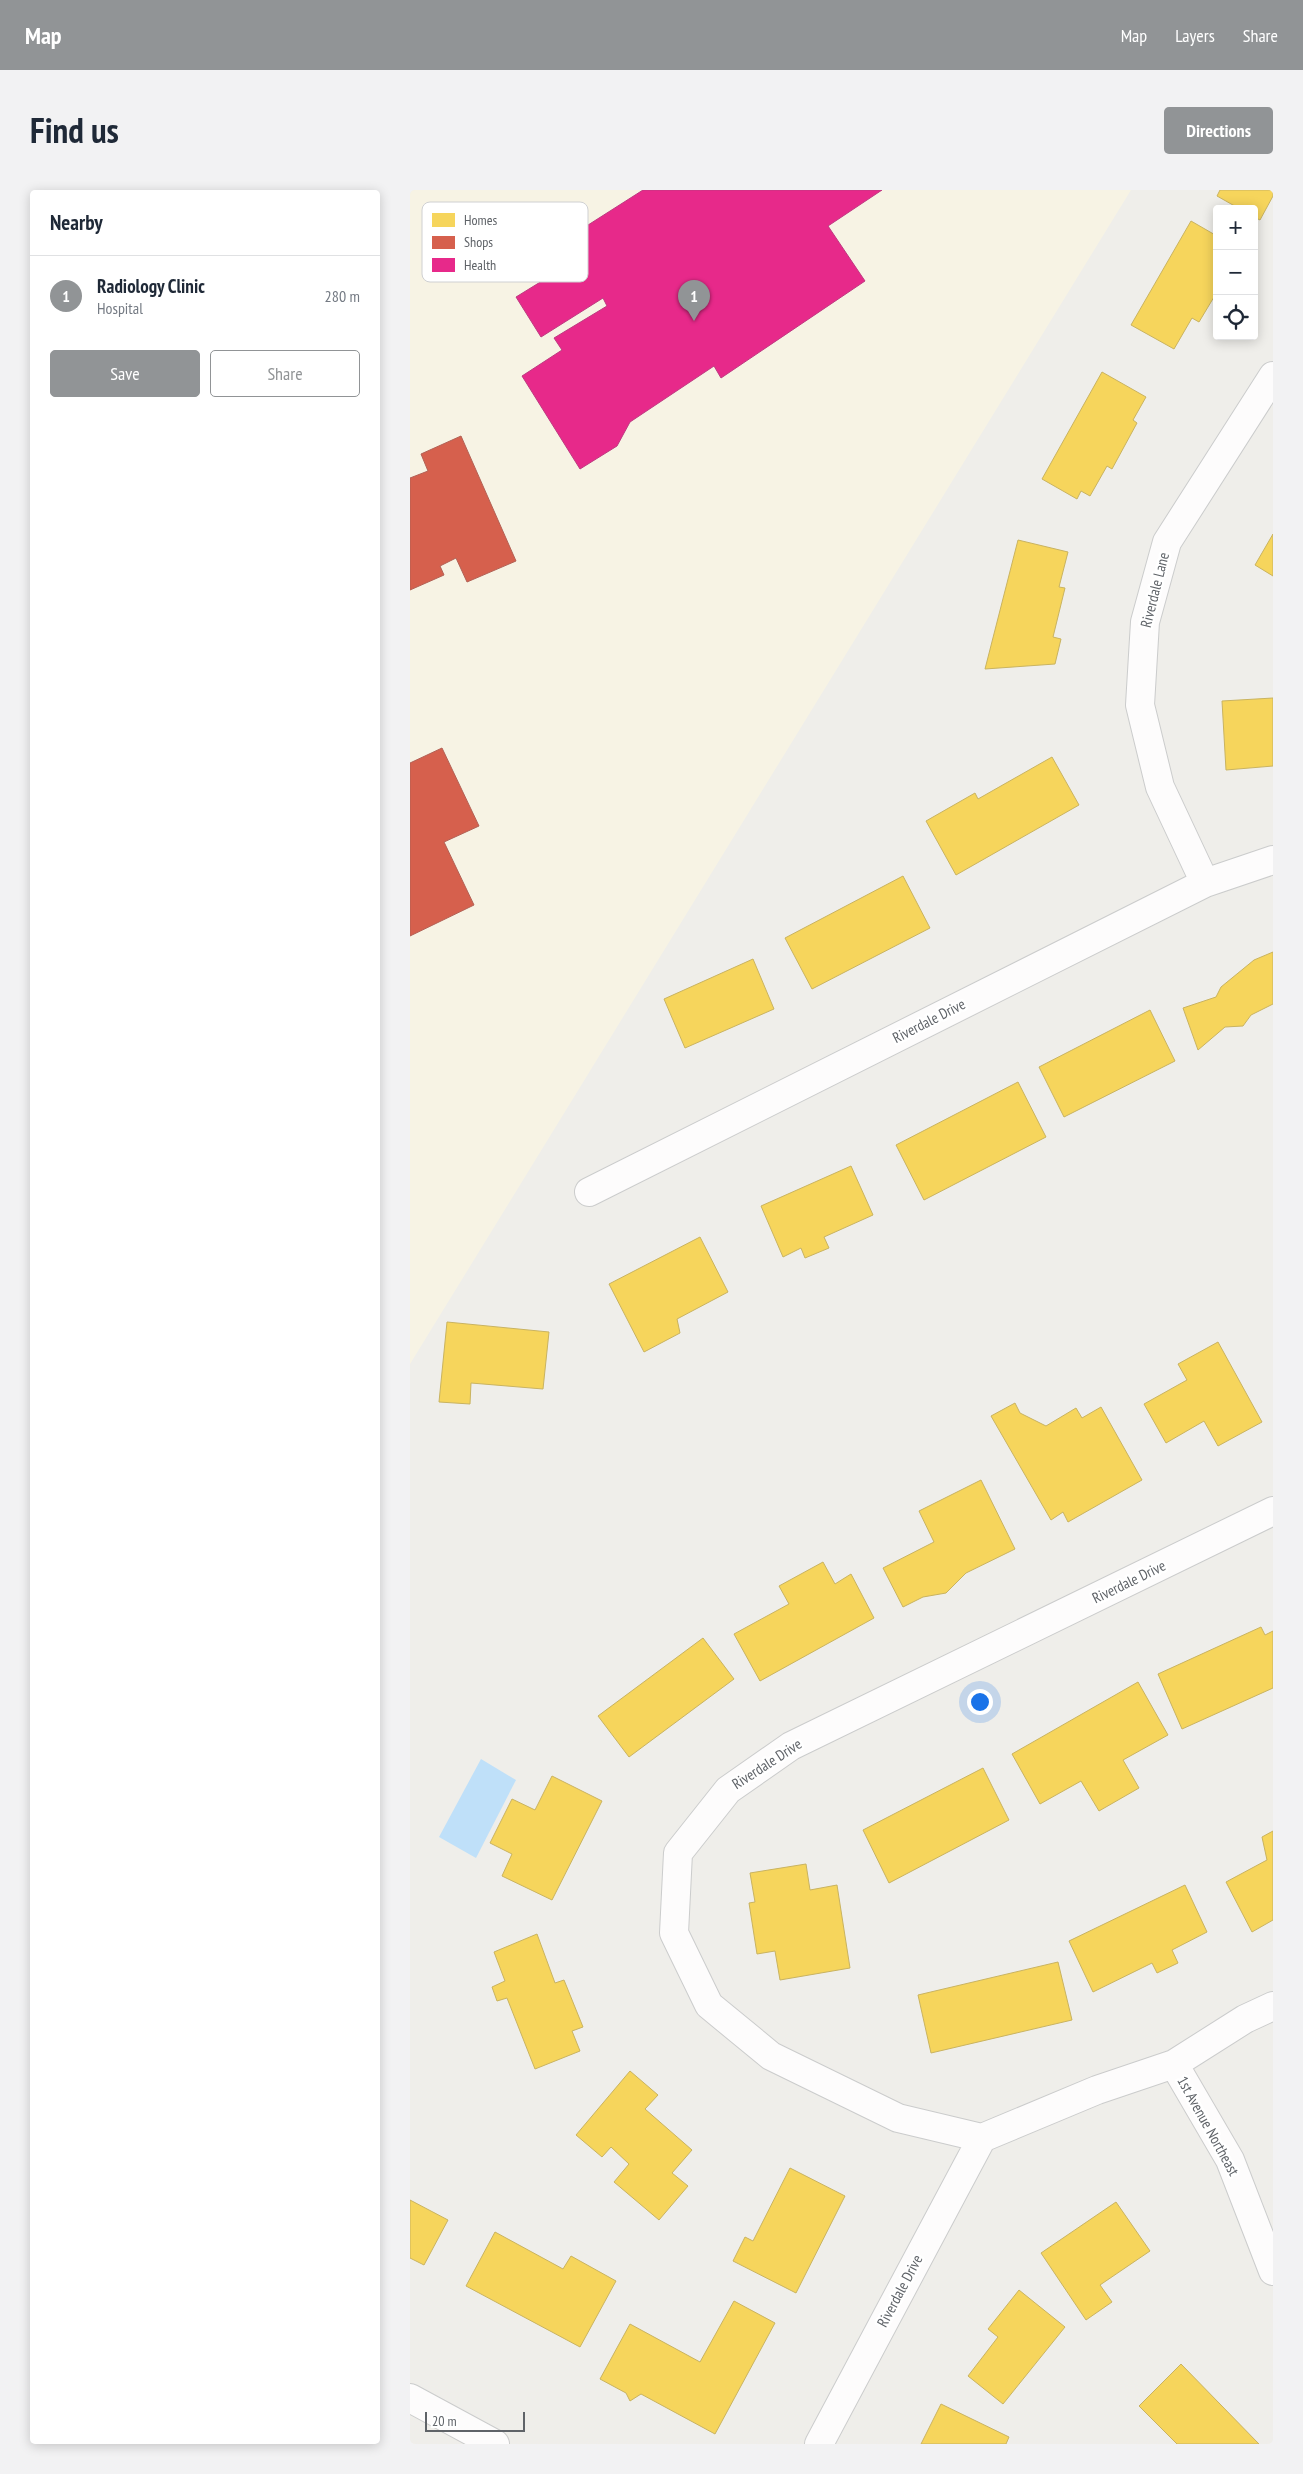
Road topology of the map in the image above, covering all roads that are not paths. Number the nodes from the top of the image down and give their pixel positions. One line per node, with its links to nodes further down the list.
1 (1273, 376): 3 (street, Riverdale Lane)
2 (1273, 860): 3 (street, Riverdale Drive)
3 (1205, 883): 4 (street, Riverdale Drive)
4 (589, 1192)
5 (1273, 1511): 8 (street, Riverdale Drive)
6 (1273, 2006): 7 (street)
7 (1174, 2064): 8 (street); 9 (street, 1st Avenue Northeast)
8 (982, 2138): 12 (street, Riverdale Drive)
9 (1273, 2272)
10 (410, 2398): 11 (street)
11 (496, 2444)
12 (819, 2444)

